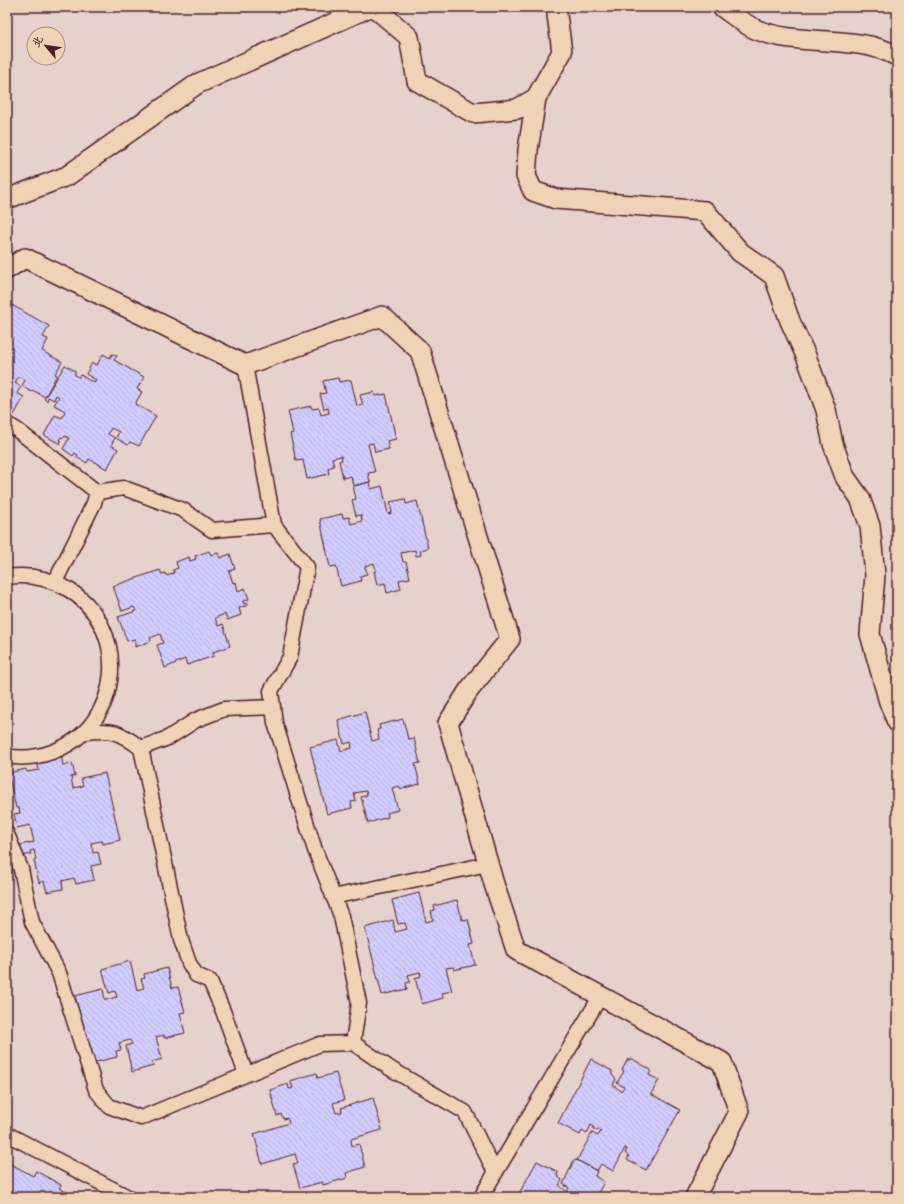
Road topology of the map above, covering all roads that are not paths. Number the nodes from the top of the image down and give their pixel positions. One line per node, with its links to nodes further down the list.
1 (370, 7): 7 (street)
2 (374, 7): 6 (street)
3 (556, 7): 6 (street)
4 (728, 8): 5 (street)
5 (897, 56)
6 (536, 98): 16 (street)
7 (7, 199)
8 (7, 269): 9 (street)
9 (245, 365): 12 (street); 21 (street)
10 (7, 424): 11 (street)
11 (97, 492): 12 (street); 14 (street)
12 (274, 525): 15 (street)
13 (7, 577): 14 (street)
14 (55, 582): 17 (street)
15 (273, 707): 18 (street); 22 (street)
16 (897, 722)
17 (85, 732): 18 (street); 19 (street)
18 (141, 748): 25 (street)
19 (7, 756)
20 (7, 834): 25 (street)
21 (488, 864): 22 (street); 23 (street)
22 (333, 897): 24 (street)
23 (600, 997): 27 (street); 30 (street)
24 (353, 1043): 25 (street); 27 (street)
25 (246, 1074)
26 (7, 1134): 28 (street)
27 (495, 1172): 29 (street)
28 (128, 1197)
29 (481, 1197)
30 (695, 1197)

